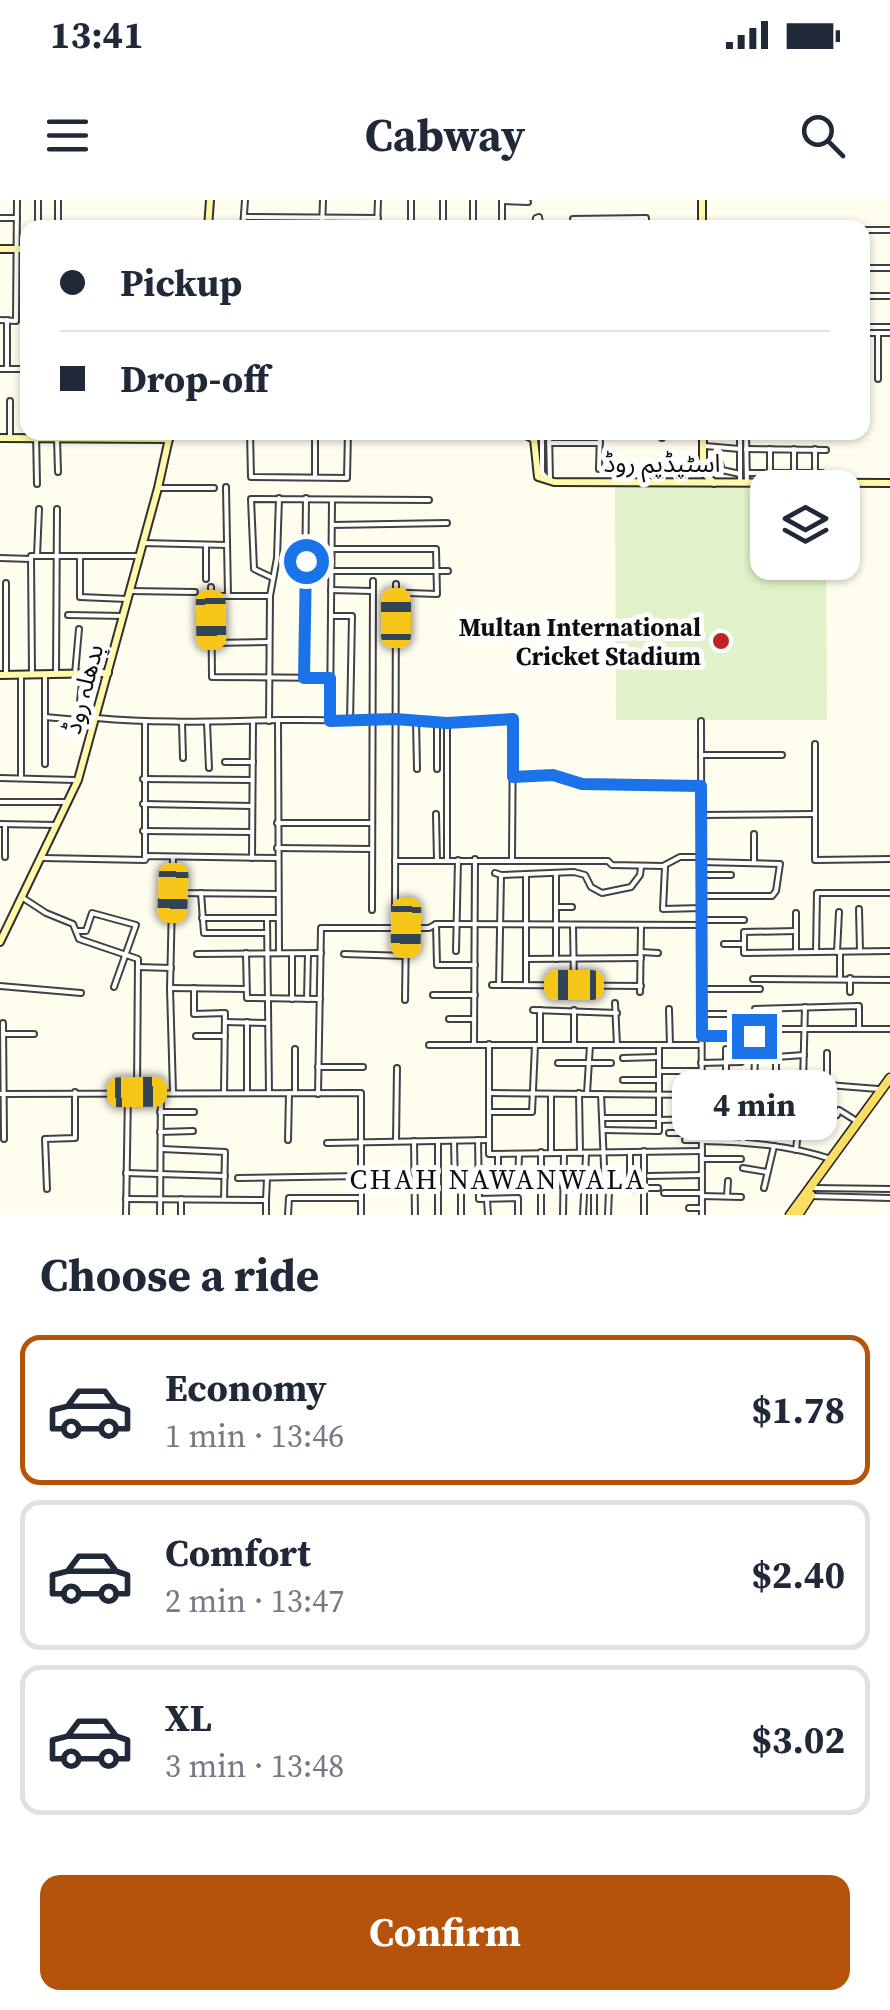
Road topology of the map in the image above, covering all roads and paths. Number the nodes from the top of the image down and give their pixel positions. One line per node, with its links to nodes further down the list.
1 (17, 200): 9 (street)
2 (244, 200): 7 (street)
3 (322, 200): 11 (street)
4 (378, 200): 12 (street)
5 (502, 201): 6 (street)
6 (528, 202)
7 (244, 217): 10 (street); 14 (street)
8 (0, 218): 9 (street)
9 (17, 218): 17 (street)
10 (292, 218): 11 (street)
11 (322, 218): 12 (street)
12 (378, 218)
13 (600, 218): 15 (street); 16 (street)
14 (244, 220)
15 (573, 220)
16 (646, 220)
17 (18, 249): 18 (main road); 19 (street)
18 (0, 250)
19 (4, 320): 22 (street)
20 (890, 330): 23 (street)
21 (870, 332): 23 (street)
22 (4, 333): 24 (street)
23 (878, 333): 25 (street)
24 (4, 369)
25 (878, 379)
26 (10, 401): 29 (street)
27 (20, 437): 29 (main road)
28 (0, 438): 29 (main road)
29 (10, 438)
30 (36, 440): 60 (street)
31 (57, 440): 53 (street)
32 (168, 440): 63 (main road, بدھلہ روڈ)
33 (250, 440): 56 (street)
34 (315, 440): 56 (street)
35 (348, 440): 56 (street)
36 (533, 440): 57 (main road)
37 (544, 440): 57 (street)
38 (548, 440): 40 (street)
39 (743, 440): 44 (street)
40 (550, 443): 41 (street); 57 (street)
41 (600, 443): 49 (street)
42 (703, 443): 43 (street); 61 (main road)
43 (716, 448): 44 (street); 55 (street)
44 (743, 449): 45 (street); 54 (street); 55 (street)
45 (770, 449): 46 (street); 50 (street)
46 (794, 449): 47 (street); 51 (street)
47 (815, 450): 48 (street); 52 (street)
48 (826, 450)
49 (599, 469)
50 (770, 470)
51 (794, 470)
52 (815, 470)
53 (58, 472)
54 (747, 473): 58 (street)
55 (740, 474): 58 (street)
56 (315, 477)
57 (552, 481): 61 (main road, اسٹیڈیم روڈ)
58 (743, 483): 59 (main road, اسٹیڈیم روڈ); 61 (main road, اسٹیڈیم روڈ)
59 (890, 483)
60 (37, 484)
61 (714, 484)
62 (226, 486): 75 (street)
63 (158, 488): 64 (street); 73 (main road, بدھلہ روڈ)
64 (214, 488)
65 (278, 498): 66 (street); 87 (street); 87 (street)
66 (306, 498): 67 (street); 114 (street)
67 (332, 498): 68 (street); 72 (street)
68 (428, 500)
69 (56, 509): 78 (street)
70 (39, 510): 77 (street)
71 (447, 523): 72 (street)
72 (332, 525): 76 (street)
73 (142, 543): 74 (street); 80 (main road, بدھلہ روڈ)
74 (206, 544): 75 (street); 86 (street)
75 (227, 545): 98 (street)
76 (331, 549): 83 (street); 84 (street)
77 (38, 556): 78 (street); 82 (street)
78 (56, 556): 79 (street); 110 (street)
79 (80, 556): 80 (street); 96 (street)
80 (139, 556): 96 (main road, بدھلہ روڈ)
81 (0, 558): 82 (street)
82 (31, 559): 108 (street)
83 (331, 571): 84 (street); 92 (street)
84 (436, 571): 85 (street); 95 (street)
85 (448, 571)
86 (206, 578)
87 (273, 578): 99 (street)
88 (373, 581): 93 (street)
89 (6, 583): 112 (street)
90 (396, 584): 118 (street)
91 (211, 587): 97 (street)
92 (331, 590): 93 (street); 102 (street)
93 (373, 591): 121 (street)
94 (194, 592): 96 (street)
95 (408, 594)
96 (128, 595): 101 (main road, بدھلہ روڈ)
97 (211, 596): 98 (street); 105 (street)
98 (228, 596): 99 (street)
99 (270, 596): 104 (street)
100 (68, 615): 101 (street)
101 (123, 616): 106 (main road, بدھلہ روڈ)
102 (330, 616): 115 (street); 126 (street)
103 (79, 629): 111 (street)
104 (269, 642): 105 (street); 113 (street)
105 (211, 643): 113 (street)
106 (108, 673): 111 (main road); 117 (main road, بدھلہ روڈ)
107 (21, 674): 108 (main road); 112 (main road); 144 (street)
108 (32, 674): 109 (main road)
109 (45, 674): 110 (main road); 116 (street)
110 (56, 674): 111 (main road)
111 (79, 674): 116 (street)
112 (3, 675)
113 (268, 678): 114 (street); 119 (street)
114 (304, 678): 115 (street)
115 (330, 678): 124 (street)
116 (45, 717): 138 (street)
117 (97, 718): 125 (street); 146 (main road, بدھلہ روڈ)
118 (395, 719): 121 (street); 122 (street); 179 (street)
119 (269, 720): 120 (street); 123 (street)
120 (278, 720): 124 (street); 156 (street)
121 (372, 720): 126 (street); 158 (street)
122 (416, 720): 127 (street); 140 (street)
123 (253, 721): 130 (street); 137 (street)
124 (330, 721): 126 (street)
125 (145, 722): 129 (street); 145 (street)
126 (350, 722)
127 (437, 722): 131 (street); 141 (street)
128 (701, 722): 133 (street)
129 (182, 723): 130 (street); 135 (street)
130 (207, 723): 139 (street)
131 (447, 723): 142 (street); 173 (street)
132 (815, 744): 154 (street)
133 (701, 755): 134 (street); 148 (street)
134 (782, 755)
135 (183, 758)
136 (225, 762): 137 (street)
137 (252, 762): 147 (street)
138 (46, 764)
139 (209, 768)
140 (417, 769)
141 (436, 769)
142 (513, 777): 148 (street); 176 (street)
143 (0, 778): 144 (street)
144 (21, 778): 146 (street)
145 (143, 779): 147 (street); 151 (street)
146 (78, 780): 150 (main road, بدھلہ روڈ)
147 (252, 780): 152 (street)
148 (701, 786): 155 (street)
149 (0, 802): 150 (street)
150 (68, 802): 159 (main road, بدھلہ روڈ)
151 (143, 804): 152 (street); 160 (street)
152 (252, 806): 161 (street)
153 (436, 814): 172 (street)
154 (814, 814): 155 (street); 170 (street)
155 (701, 815): 178 (street)
156 (277, 823): 158 (street); 163 (street)
157 (3, 824): 159 (street); 165 (street)
158 (371, 824): 164 (street)
159 (59, 825): 166 (main road, بدھلہ روڈ)
160 (143, 831): 161 (street); 171 (street)
161 (252, 832): 168 (street)
162 (754, 834): 180 (street)
163 (277, 848): 164 (street); 169 (street)
164 (371, 849): 199 (street)
165 (5, 858)
166 (44, 858): 171 (street); 193 (main road, بدھلہ روڈ)
167 (173, 858): 168 (street); 171 (street); 188 (street)
168 (252, 858): 169 (street)
169 (277, 858): 191 (street)
170 (890, 859)
171 (145, 860)
172 (437, 860): 173 (street); 179 (street)
173 (447, 860): 174 (street)
174 (458, 860): 175 (street); 210 (street)
175 (475, 860): 176 (street); 211 (street)
176 (512, 860): 177 (street)
177 (574, 860): 181 (street); 184 (street)
178 (701, 860): 180 (street); 182 (street); 186 (street)
179 (395, 861): 197 (street)
180 (754, 862): 192 (street)
181 (642, 865): 182 (street); 184 (street)
182 (665, 865): 196 (street)
183 (556, 872): 184 (street); 185 (street); 194 (street)
184 (574, 872)
185 (526, 873): 212 (street); 213 (street)
186 (702, 875): 187 (street); 192 (street)
187 (731, 875)
188 (173, 893): 189 (street); 247 (street)
189 (201, 893): 191 (street); 202 (street)
190 (890, 893): 228 (street)
191 (278, 894): 204 (street)
192 (702, 896): 196 (street)
193 (23, 898): 206 (main road, بدھلہ روڈ); 218 (street)
194 (556, 906): 195 (street); 214 (street)
195 (572, 907)
196 (702, 908): 208 (street)
197 (395, 909)
198 (859, 909): 225 (street)
199 (372, 910)
200 (838, 912): 229 (street)
201 (796, 913): 219 (street)
202 (202, 918): 203 (street); 220 (street)
203 (267, 918): 204 (street); 220 (street)
204 (278, 918): 232 (street)
205 (0, 920): 206 (street)
206 (11, 920): 221 (main road, بدھلہ روڈ)
207 (744, 920): 208 (street)
208 (702, 922): 216 (street); 261 (street)
209 (436, 924): 210 (street); 217 (street); 245 (street)
210 (456, 924): 211 (street); 224 (street)
211 (475, 924): 212 (street); 245 (street)
212 (500, 925): 213 (street); 252 (street)
213 (526, 925): 214 (street); 242 (street)
214 (556, 925): 215 (street); 243 (street)
215 (573, 925): 216 (street); 244 (street)
216 (641, 925): 240 (street)
217 (406, 928): 235 (street); 241 (street)
218 (77, 931): 237 (street); 237 (street)
219 (796, 932): 223 (street); 227 (street)
220 (267, 934): 231 (street)
221 (0, 942)
222 (724, 944): 223 (street)
223 (744, 944): 227 (street)
224 (456, 951)
225 (860, 951): 226 (street); 229 (street)
226 (890, 951)
227 (796, 952): 228 (street)
228 (816, 952): 229 (street)
229 (839, 952): 248 (street)
230 (246, 953): 231 (street); 238 (street); 260 (street)
231 (267, 953): 232 (street); 267 (street)
232 (279, 953): 233 (street)
233 (292, 953): 234 (street); 268 (street)
234 (308, 953): 235 (street); 269 (street)
235 (321, 953): 270 (street)
236 (658, 953): 240 (street)
237 (126, 954): 246 (street); 257 (street)
238 (197, 954)
239 (344, 954): 241 (street)
240 (641, 955): 244 (street); 254 (street)
241 (406, 956): 271 (street)
242 (526, 959): 243 (street); 253 (street)
243 (556, 959): 244 (street)
244 (574, 959): 254 (street)
245 (475, 965): 266 (street)
246 (138, 967): 247 (street); 336 (street)
247 (171, 968): 258 (street)
248 (840, 978): 249 (street); 250 (street)
249 (850, 978): 251 (street); 263 (street)
250 (753, 979)
251 (890, 980)
252 (499, 985): 253 (street); 256 (street)
253 (526, 985): 254 (street)
254 (574, 985)
255 (0, 986): 264 (street)
256 (492, 986)
257 (114, 987)
258 (170, 988): 259 (street); 338 (street)
259 (194, 988): 260 (street); 284 (street)
260 (246, 988): 267 (street)
261 (702, 989): 262 (street); 280 (street)
262 (760, 989)
263 (850, 992)
264 (81, 993)
265 (433, 995): 266 (street)
266 (474, 995): 283 (street)
267 (268, 999): 268 (street); 286 (street)
268 (292, 999): 269 (street)
269 (307, 999): 270 (street)
270 (320, 999): 322 (street)
271 (405, 1000)
272 (615, 1003): 279 (street)
273 (805, 1008): 274 (street); 288 (street); 290 (street)
274 (755, 1009)
275 (533, 1010): 276 (street)
276 (540, 1010): 277 (street); 300 (street)
277 (574, 1010): 279 (street); 301 (street)
278 (668, 1010): 306 (street)
279 (616, 1012): 303 (street)
280 (702, 1014): 281 (street); 296 (street)
281 (746, 1014)
282 (448, 1019): 283 (street)
283 (474, 1019): 298 (street)
284 (225, 1022): 285 (street); 295 (street)
285 (247, 1022): 286 (street); 343 (street)
286 (268, 1023): 344 (street)
287 (3, 1024): 292 (street)
288 (859, 1028): 290 (street); 291 (street)
289 (761, 1029): 290 (street)
290 (805, 1029): 313 (street)
291 (890, 1029)
292 (2, 1034): 293 (street); 308 (street)
293 (34, 1034)
294 (196, 1036): 295 (street)
295 (225, 1036): 342 (street)
296 (702, 1036): 297 (street); 307 (street)
297 (754, 1036)
298 (474, 1044): 299 (street); 304 (street)
299 (489, 1044): 300 (street); 345 (street)
300 (538, 1044): 301 (street); 346 (street)
301 (574, 1044): 302 (street)
302 (590, 1044): 303 (street); 320 (street)
303 (618, 1044): 305 (street)
304 (428, 1045)
305 (659, 1045): 306 (street); 314 (street)
306 (670, 1045): 307 (street)
307 (701, 1045): 316 (street)
308 (1, 1046): 349 (street)
309 (294, 1049): 350 (street)
310 (726, 1050): 317 (street)
311 (827, 1053): 331 (street)
312 (755, 1055): 334 (street)
313 (804, 1055): 332 (street); 334 (street)
314 (659, 1057): 315 (street); 326 (street)
315 (623, 1058)
316 (701, 1062): 317 (street); 325 (street)
317 (726, 1062): 318 (street); 330 (street)
318 (742, 1062)
319 (558, 1063): 320 (street)
320 (588, 1063): 321 (street); 339 (street)
321 (612, 1063)
322 (318, 1067): 323 (street); 351 (street)
323 (363, 1067)
324 (397, 1068): 378 (street)
325 (701, 1070): 326 (street); 353 (street)
326 (660, 1071): 329 (street)
327 (890, 1078): 333 (main road)
328 (624, 1080): 329 (street)
329 (659, 1080): 348 (street)
330 (738, 1084)
331 (827, 1084): 332 (street); 333 (street)
332 (802, 1086): 334 (street); 367 (street)
333 (886, 1088): 363 (main road); 425 (main road)
334 (776, 1089)
335 (75, 1092): 341 (street); 349 (street); 420 (street)
336 (137, 1092): 337 (street); 341 (street)
337 (160, 1092): 338 (street); 355 (street)
338 (173, 1092): 342 (street)
339 (587, 1092): 340 (street); 347 (street)
340 (601, 1092): 348 (street); 360 (street)
341 (128, 1093): 402 (street)
342 (224, 1093): 343 (street)
343 (247, 1093): 344 (street)
344 (269, 1093): 350 (street)
345 (489, 1093): 346 (street); 357 (street)
346 (534, 1093): 352 (street); 357 (street)
347 (579, 1093): 352 (street); 393 (street)
348 (658, 1093): 353 (street); 361 (street)
349 (1, 1094): 371 (street)
350 (292, 1094): 351 (street); 372 (street)
351 (318, 1094): 381 (street)
352 (551, 1094): 392 (street)
353 (701, 1094): 362 (street)
354 (742, 1111): 358 (street); 367 (street); 382 (street)
355 (160, 1112): 356 (street); 368 (street)
356 (194, 1112)
357 (489, 1112): 376 (street)
358 (712, 1112)
359 (837, 1114): 363 (street)
360 (602, 1118): 361 (street); 365 (street)
361 (659, 1119): 362 (street); 365 (street)
362 (701, 1121): 364 (street); 369 (street)
363 (858, 1122): 399 (main road)
364 (722, 1124)
365 (603, 1130): 396 (street)
366 (193, 1131): 368 (street)
367 (800, 1131): 386 (street)
368 (160, 1132): 385 (street)
369 (701, 1132): 370 (street); 380 (street)
370 (669, 1133)
371 (4, 1139)
372 (288, 1140)
373 (438, 1140): 374 (street); 379 (street); 449 (street)
374 (454, 1140): 375 (street); 450 (street)
375 (478, 1140): 376 (street); 438 (street)
376 (489, 1140): 394 (street)
377 (685, 1140): 380 (street)
378 (396, 1141): 379 (street); 381 (street)
379 (414, 1141): 448 (street)
380 (701, 1141): 382 (street); 388 (street)
381 (361, 1142): 383 (street); 405 (street)
382 (743, 1142): 384 (street)
383 (327, 1143)
384 (774, 1146): 386 (street); 401 (street)
385 (160, 1149): 403 (street); 404 (street)
386 (796, 1150): 399 (street)
387 (644, 1151): 388 (street); 390 (street); 423 (street)
388 (702, 1151): 397 (street)
389 (541, 1152): 391 (street); 392 (street); 453 (street)
390 (630, 1152): 396 (street); 422 (street)
391 (519, 1153): 394 (street); 411 (street)
392 (552, 1153): 395 (street)
393 (583, 1153): 395 (street); 396 (street); 414 (street)
394 (498, 1154): 412 (street)
395 (564, 1154): 413 (street)
396 (604, 1154): 421 (street)
397 (702, 1159): 398 (street); 407 (street)
398 (741, 1159)
399 (831, 1159): 425 (main road)
400 (744, 1168): 401 (street)
401 (767, 1172): 417 (street)
402 (126, 1173): 403 (street); 434 (street)
403 (160, 1175): 404 (street); 435 (street)
404 (225, 1176): 437 (street)
405 (361, 1176): 409 (street); 432 (street)
406 (650, 1176): 407 (street)
407 (702, 1176): 427 (street)
408 (238, 1178): 409 (street)
409 (266, 1179): 439 (street)
410 (728, 1181): 428 (street)
411 (518, 1184)
412 (498, 1187)
413 (563, 1187): 414 (street); 454 (street)
414 (584, 1187): 415 (street); 455 (street)
415 (594, 1188): 421 (street); 456 (street)
416 (658, 1188): 423 (street)
417 (764, 1188)
418 (851, 1188): 419 (street); 425 (street); 429 (street)
419 (862, 1188): 424 (street); 431 (street)
420 (47, 1189)
421 (607, 1189): 422 (street); 457 (street)
422 (630, 1189): 423 (street)
423 (644, 1189): 458 (street)
424 (890, 1189)
425 (810, 1191): 429 (street); 459 (main road); 460 (main road)
426 (664, 1193): 427 (street)
427 (702, 1194): 428 (street); 441 (street)
428 (727, 1196): 430 (street)
429 (851, 1196): 431 (street)
430 (741, 1197)
431 (862, 1197): 433 (street)
432 (361, 1198): 446 (street); 447 (street)
433 (890, 1198)
434 (126, 1199): 435 (street); 442 (street)
435 (160, 1199): 436 (street); 443 (street)
436 (181, 1199): 437 (street); 444 (street)
437 (224, 1199): 439 (street)
438 (488, 1199): 451 (street); 452 (street)
439 (266, 1200): 445 (street)
440 (689, 1208): 441 (street)
441 (702, 1212)
442 (126, 1215)
443 (160, 1215)
444 (181, 1215)
445 (266, 1215)
446 (288, 1215)
447 (361, 1215)
448 (414, 1215)
449 (438, 1215)
450 (461, 1215)
451 (488, 1215)
452 (518, 1215)
453 (540, 1215)
454 (563, 1215)
455 (583, 1215)
456 (594, 1215)
457 (608, 1215)
458 (644, 1215)
459 (790, 1215)
460 (798, 1215)

